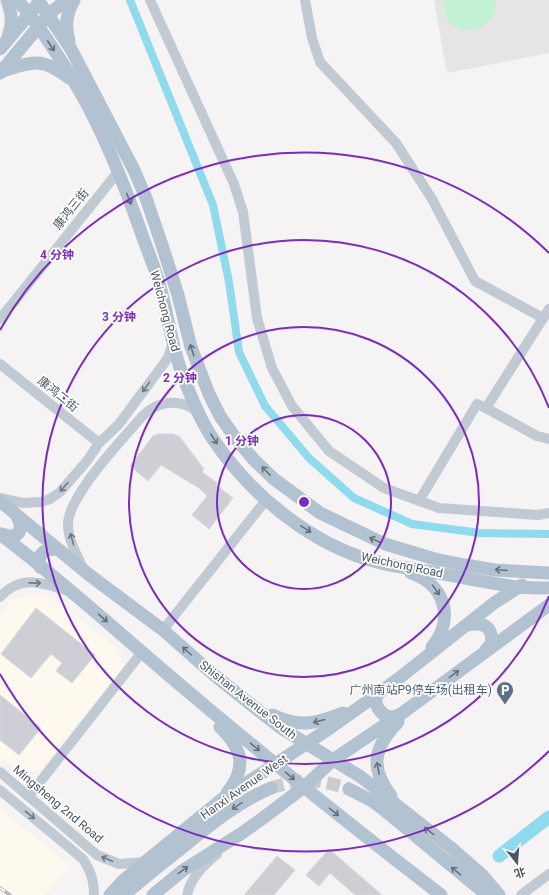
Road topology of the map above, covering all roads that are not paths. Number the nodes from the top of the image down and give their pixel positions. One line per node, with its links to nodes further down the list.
1 (7, 0): 11 (main road)
2 (17, 0): 8 (main road, Weichong Road)
3 (40, 0): 8 (main road); 9 (main road, Weichong Road)
4 (66, 0): 9 (main road)
5 (74, 0): 12 (main road)
6 (150, 0): 31 (street)
7 (306, 0): 17 (street)
8 (30, 13): 10 (main road, Weichong Road); 11 (main road)
9 (49, 14): 10 (main road); 12 (main road, Weichong Road)
10 (38, 26): 13 (main road); 14 (main road, Weichong Road, one-way to 14)
11 (4, 45)
12 (71, 49): 14 (main road, Weichong Road)
13 (0, 72): 14 (main road)
14 (80, 80): 15 (main road, Weichong Road); 37 (main road, Weichong Road, one-way to 14)
15 (118, 172): 18 (street, 康鸿三街); 19 (main road, Weichong Road, one-way to 19)
16 (549, 309): 17 (street)
17 (543, 318): 21 (street)
18 (0, 319)
19 (173, 342): 22 (main road, Weichong Road); 23 (street, one-way to 23)
20 (0, 364): 25 (street, 康鸿二街)
21 (486, 408): 24 (street); 31 (street)
22 (199, 413): 26 (street); 30 (main road, Weichong Road, one-way to 30)
23 (119, 424): 25 (street); 26 (street)
24 (549, 438)
25 (99, 443): 27 (street)
26 (118, 445): 28 (street)
27 (87, 461): 28 (street); 29 (street, one-way to 29)
28 (91, 477): 39 (street, one-way to 28)
29 (0, 500): 33 (main road, Shishan Avenue South)
30 (266, 500): 36 (main road, Weichong Road, one-way to 36); 47 (street)
31 (419, 501): 32 (street)
32 (549, 513)
33 (17, 516): 34 (main road); 35 (main road, Shishan Avenue South)
34 (0, 534): 38 (main road)
35 (56, 549): 38 (main road); 39 (main road, Shishan Avenue South)
36 (376, 562): 37 (main road, Weichong Road); 50 (main road, one-way to 50)
37 (433, 565): 40 (main road, Weichong Road, one-way to 37); 41 (main road, Weichong Road)
38 (40, 566): 43 (main road)
39 (88, 574): 47 (main road, Shishan Avenue South)
40 (545, 574): 41 (main road, Hanxi Avenue West)
41 (519, 587): 42 (main road, Weichong Road); 46 (main road, Hanxi Avenue West)
42 (549, 588)
43 (73, 593): 44 (street, one-way to 43); 49 (main road, one-way to 49)
44 (0, 597)
45 (549, 605): 48 (main road)
46 (467, 625): 48 (main road); 50 (main road, Hanxi Avenue West)
47 (163, 630): 53 (main road, Shishan Avenue South, one-way to 47)
48 (486, 650): 54 (main road, one-way to 48)
49 (142, 652): 51 (main road); 63 (street)
50 (398, 679): 52 (main road, Hanxi Avenue West)
51 (185, 689): 57 (main road, one-way to 57); 64 (main road)
52 (373, 697): 53 (main road, one-way to 53); 54 (main road); 55 (main road, Hanxi Avenue West)
53 (249, 703): 55 (main road, Shishan Avenue South)
54 (406, 710): 56 (main road); 65 (main road, one-way to 54)
55 (306, 744): 56 (main road, Shishan Avenue South); 57 (main road, Hanxi Avenue West)
56 (333, 760): 59 (main road); 65 (main road, Shishan Avenue South)
57 (276, 764): 59 (main road, one-way to 59); 64 (main road, Hanxi Avenue West)
58 (0, 772): 63 (street, Mingsheng 2nd Road)
59 (304, 787): 66 (main road); 74 (main road, one-way to 74)
60 (271, 788): 71 (main road, one-way to 71)
61 (349, 789): 75 (main road, one-way to 61)
62 (0, 790): 69 (street, one-way to 69)
63 (29, 796): 67 (street, Mingsheng 2nd Road, one-way to 63)
64 (221, 800): 67 (main road, Hanxi Avenue West)
65 (406, 812): 76 (main road, Shishan Avenue South, one-way to 65)
66 (242, 833): 72 (main road, one-way to 66); 73 (street)
67 (145, 862): 70 (main road, Hanxi Avenue West)
68 (549, 874): 77 (street)
69 (94, 895)
70 (110, 895)
71 (124, 895)
72 (153, 895)
73 (187, 895)
74 (441, 895)
75 (487, 895)
76 (499, 895)
77 (521, 895)

